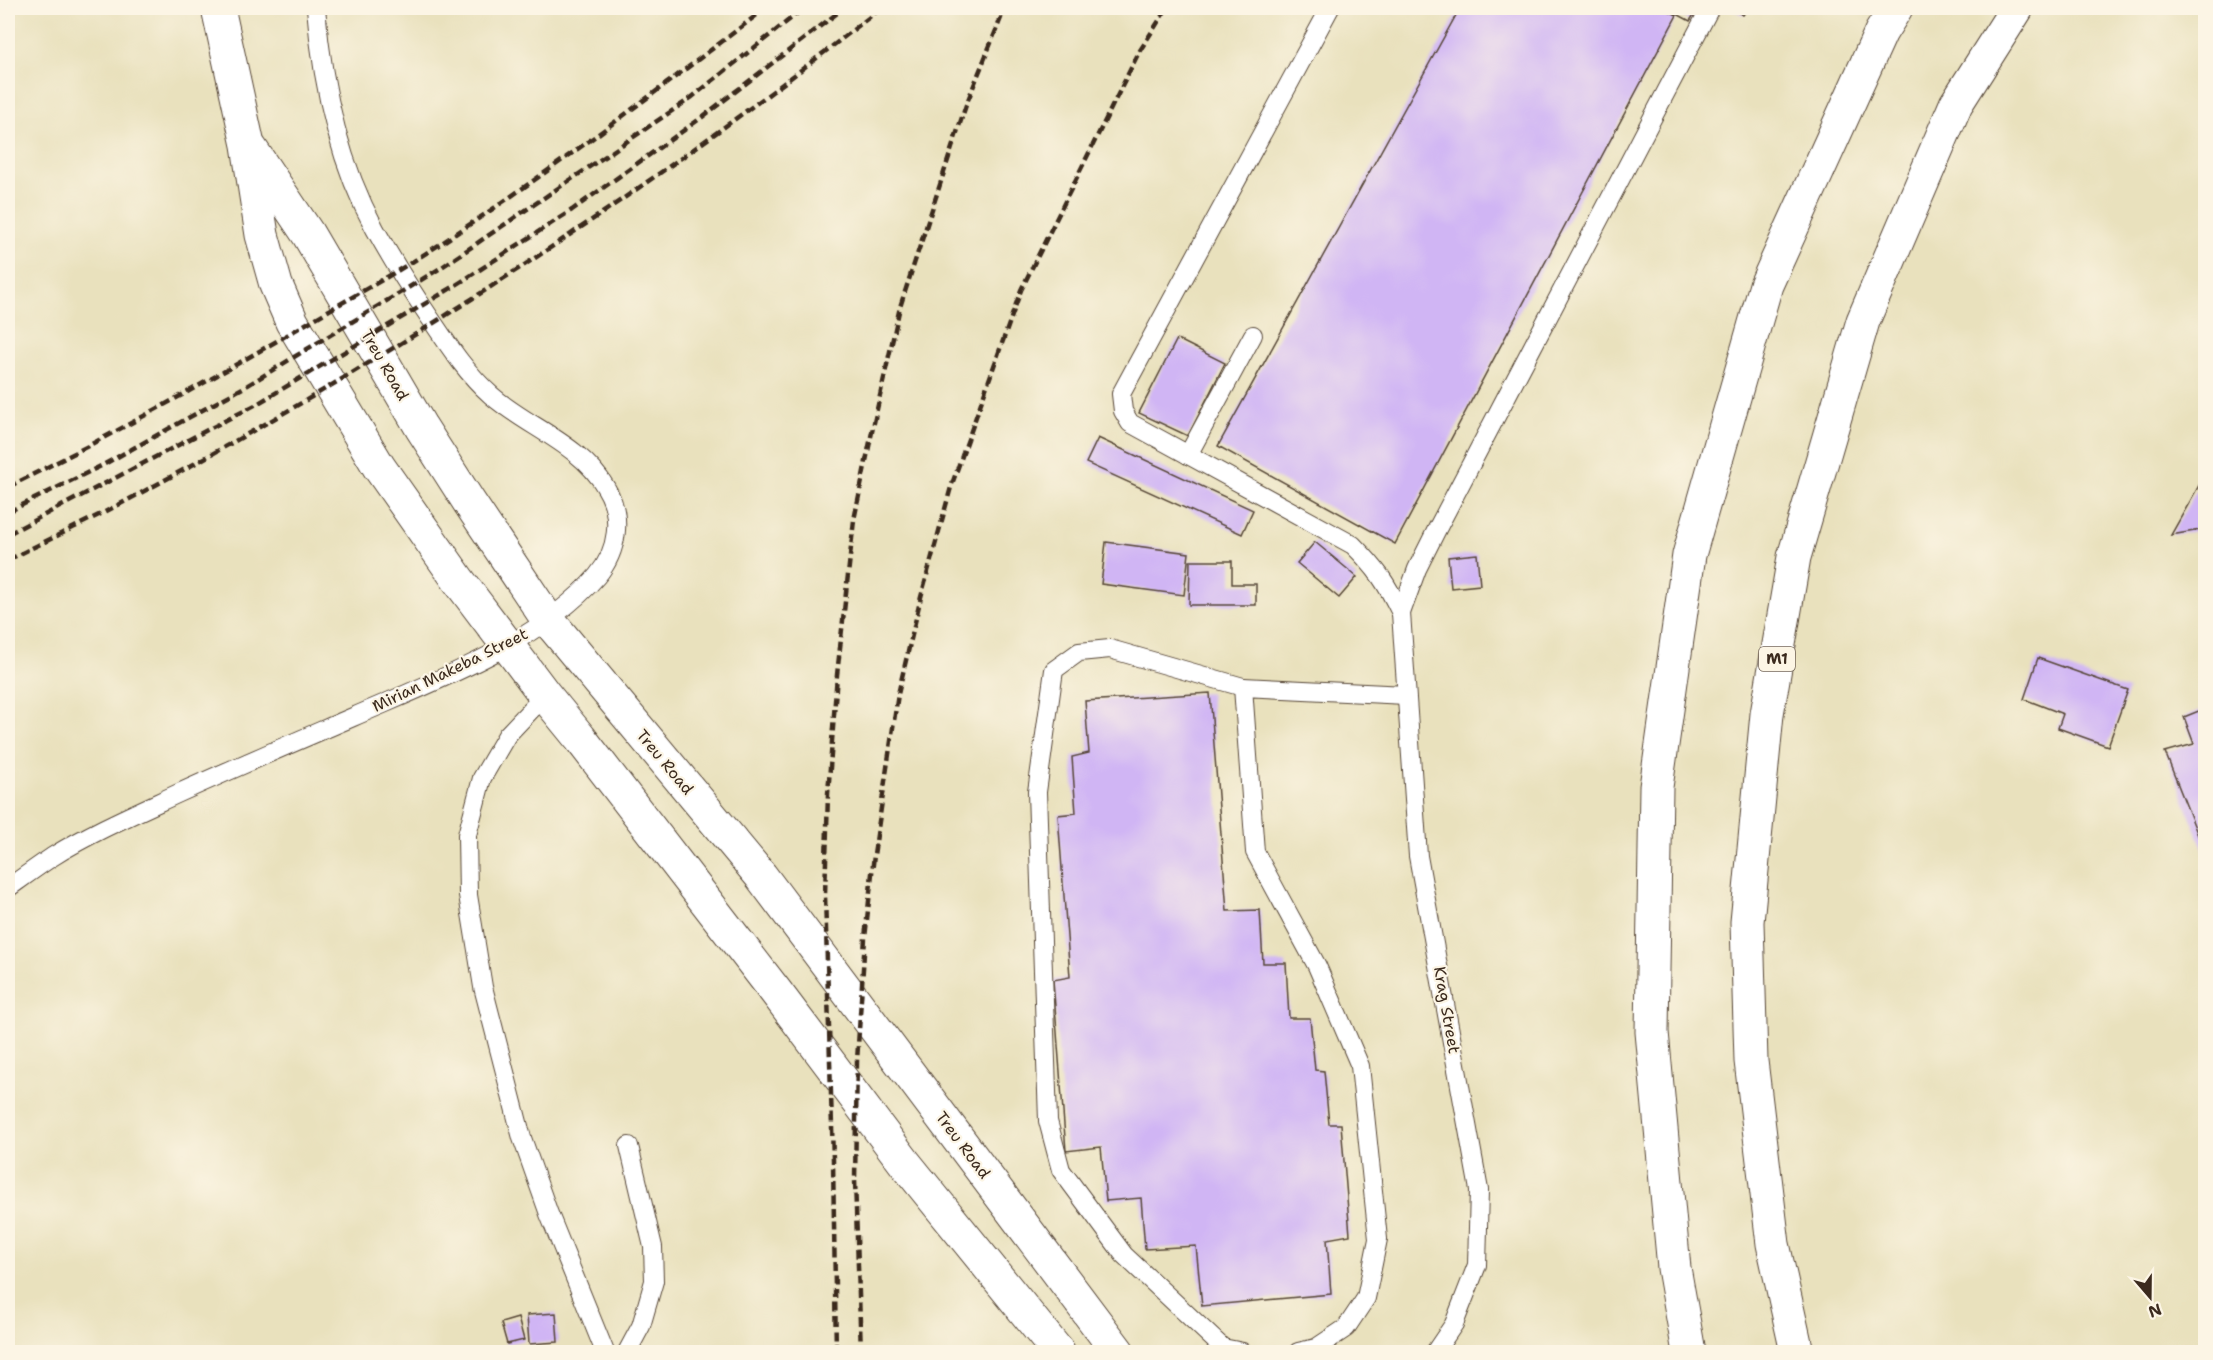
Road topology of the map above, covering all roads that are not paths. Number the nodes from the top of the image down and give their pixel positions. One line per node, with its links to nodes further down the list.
1 (218, 8): 7 (main road, Treu Road)
2 (316, 8): 11 (lane, Mirian Makeba Street)
3 (1330, 8): 9 (lane)
4 (1710, 8): 10 (lane)
5 (1896, 8): 25 (main road)
6 (2017, 8): 26 (main road, M1)
7 (248, 146): 11 (main road, Treu Road); 12 (main road, Treu Road)
8 (1253, 334): 9 (lane)
9 (1188, 455): 10 (lane)
10 (1401, 613): 14 (lane, Krag Street)
11 (548, 620): 12 (lane, Mirian Makeba Street); 21 (main road, Treu Road)
12 (509, 645): 15 (main road, Treu Road); 16 (lane, Mirian Makeba Street)
13 (1243, 687): 14 (lane); 22 (lane); 23 (lane)
14 (1406, 694): 24 (lane, Krag Street)
15 (545, 695): 18 (lane); 20 (main road, Treu Road)
16 (8, 888)
17 (629, 1146): 19 (lane)
18 (605, 1353)
19 (627, 1353)
20 (1058, 1353)
21 (1118, 1353)
22 (1243, 1353)
23 (1298, 1353)
24 (1435, 1353)
25 (1689, 1353)
26 (1797, 1353)

